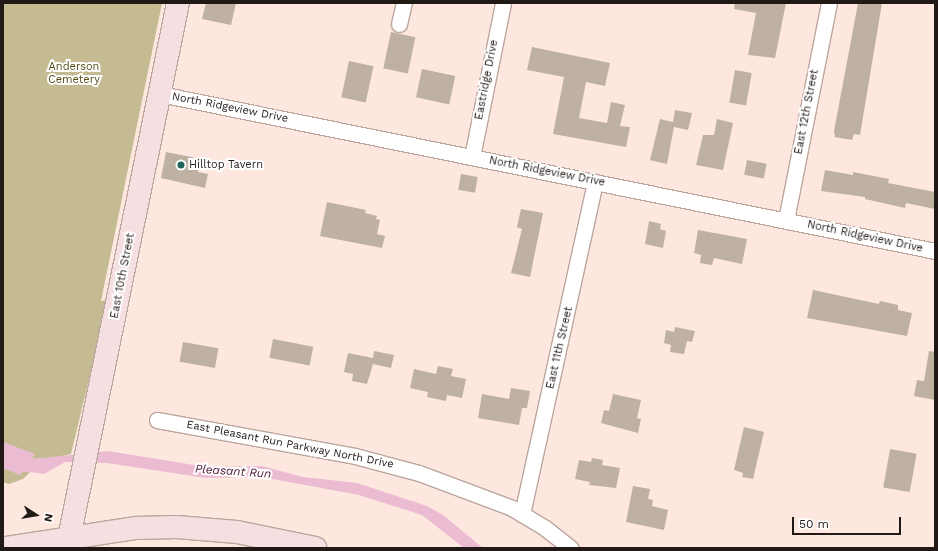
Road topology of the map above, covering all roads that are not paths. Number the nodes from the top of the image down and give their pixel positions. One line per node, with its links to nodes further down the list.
1 (178, 3): 6 (main road, East 10th Street)
2 (404, 3): 5 (street)
3 (503, 3): 7 (street, Eastridge Drive)
4 (829, 3): 9 (street, East 12th Street)
5 (399, 24)
6 (160, 94): 7 (street, North Ridgeview Drive); 13 (main road, East 10th Street)
7 (472, 157): 8 (street, North Ridgeview Drive)
8 (595, 182): 9 (street, North Ridgeview Drive); 12 (street, East 11th Street)
9 (786, 220): 10 (street, North Ridgeview Drive)
10 (935, 251)
11 (158, 420): 12 (street, East Pleasant Run Parkway North Drive)
12 (522, 514): 16 (street, East Pleasant Run Parkway North Drive)
13 (68, 544): 14 (main road); 15 (main road)
14 (5, 548)
15 (315, 548)
16 (571, 548)

